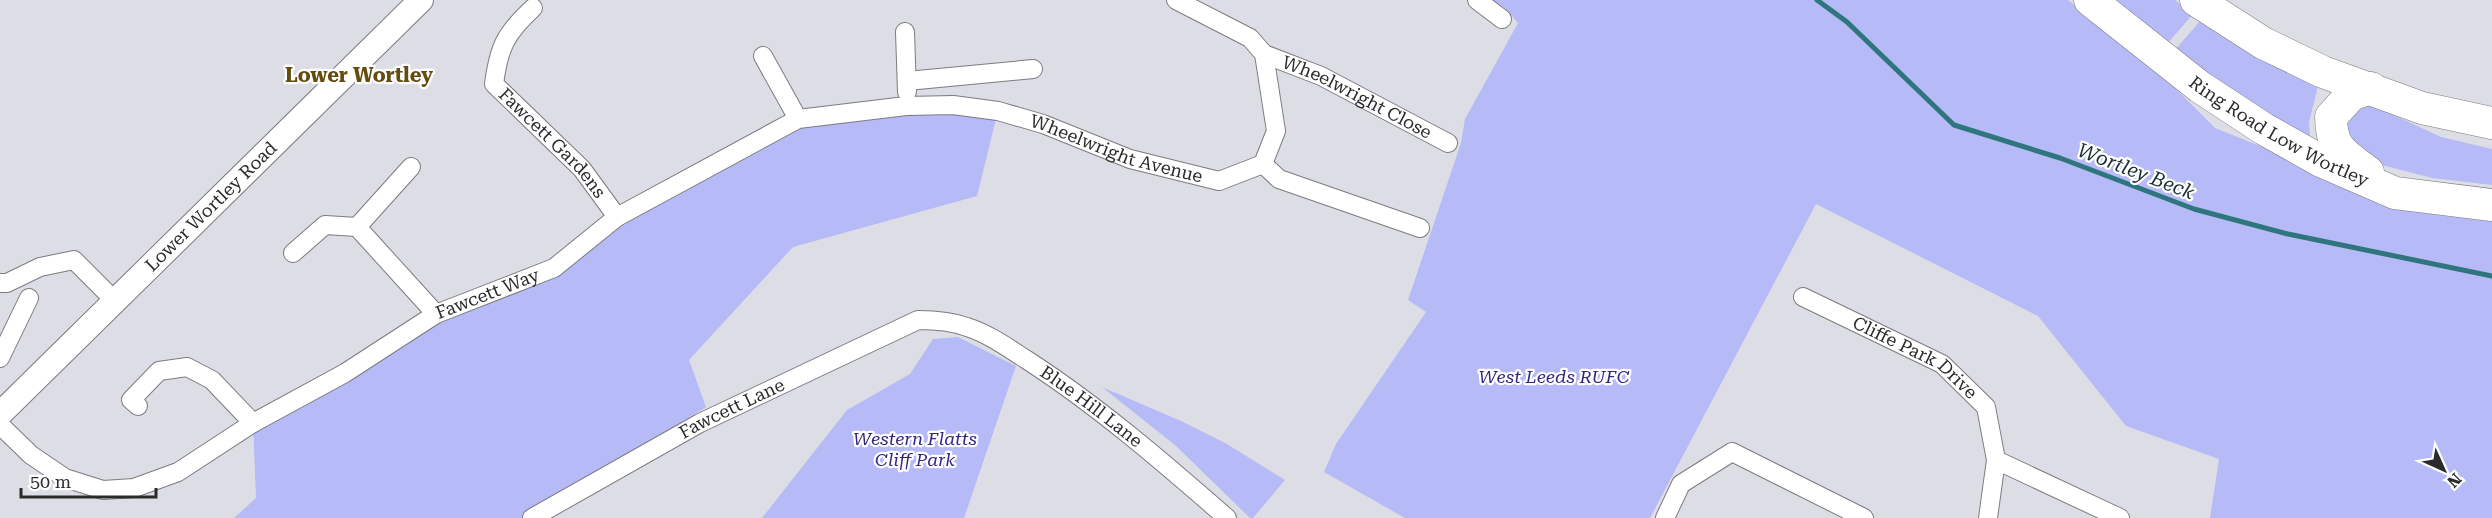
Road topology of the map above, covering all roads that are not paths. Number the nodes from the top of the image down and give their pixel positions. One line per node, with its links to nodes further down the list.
1 (421, 0): 30 (street, Lower Wortley Road)
2 (1176, 0): 9 (street)
3 (1477, 0): 7 (street)
4 (2090, 0): 21 (highway, Ring Road Low Wortley)
5 (2196, 0): 13 (highway)
6 (533, 8): 23 (street, Fawcett Gardens)
7 (1502, 19)
8 (905, 32): 12 (street)
9 (1264, 54): 18 (street, Wheelwright Close); 19 (street)
10 (763, 56): 16 (street)
11 (1033, 69): 12 (street)
12 (907, 81): 14 (street)
13 (2371, 88): 17 (highway); 21 (highway)
14 (906, 105): 15 (street, Fawcett Way); 16 (street, Fawcett Way)
15 (998, 111): 19 (street, Wheelwright Avenue)
16 (798, 119): 23 (street, Fawcett Way)
17 (2492, 123)
18 (1448, 143)
19 (1263, 164): 25 (street)
20 (411, 167): 24 (street)
21 (2395, 193): 22 (highway, Ring Road Low Wortley)
22 (2492, 205)
23 (617, 217): 31 (street, Fawcett Way)
24 (357, 227): 26 (street); 31 (street)
25 (1420, 228)
26 (293, 253)
27 (0, 283): 30 (street)
28 (1803, 297): 38 (street, Cliffe Park Drive)
29 (29, 298): 33 (street)
30 (115, 301): 35 (street, Lower Wortley Road)
31 (436, 314): 36 (street, Fawcett Way)
32 (939, 320): 39 (street, Fawcett Lane); 40 (street, Blue Hill Lane)
33 (0, 358)
34 (138, 406): 36 (street)
35 (0, 414)
36 (253, 423): 37 (street, Fawcett Way)
37 (0, 425)
38 (1996, 460): 43 (street, Cliffe Park Drive); 44 (street)
39 (532, 518)
40 (1227, 518)
41 (1665, 518): 42 (street)
42 (1864, 518)
43 (1988, 518)
44 (2120, 518)

